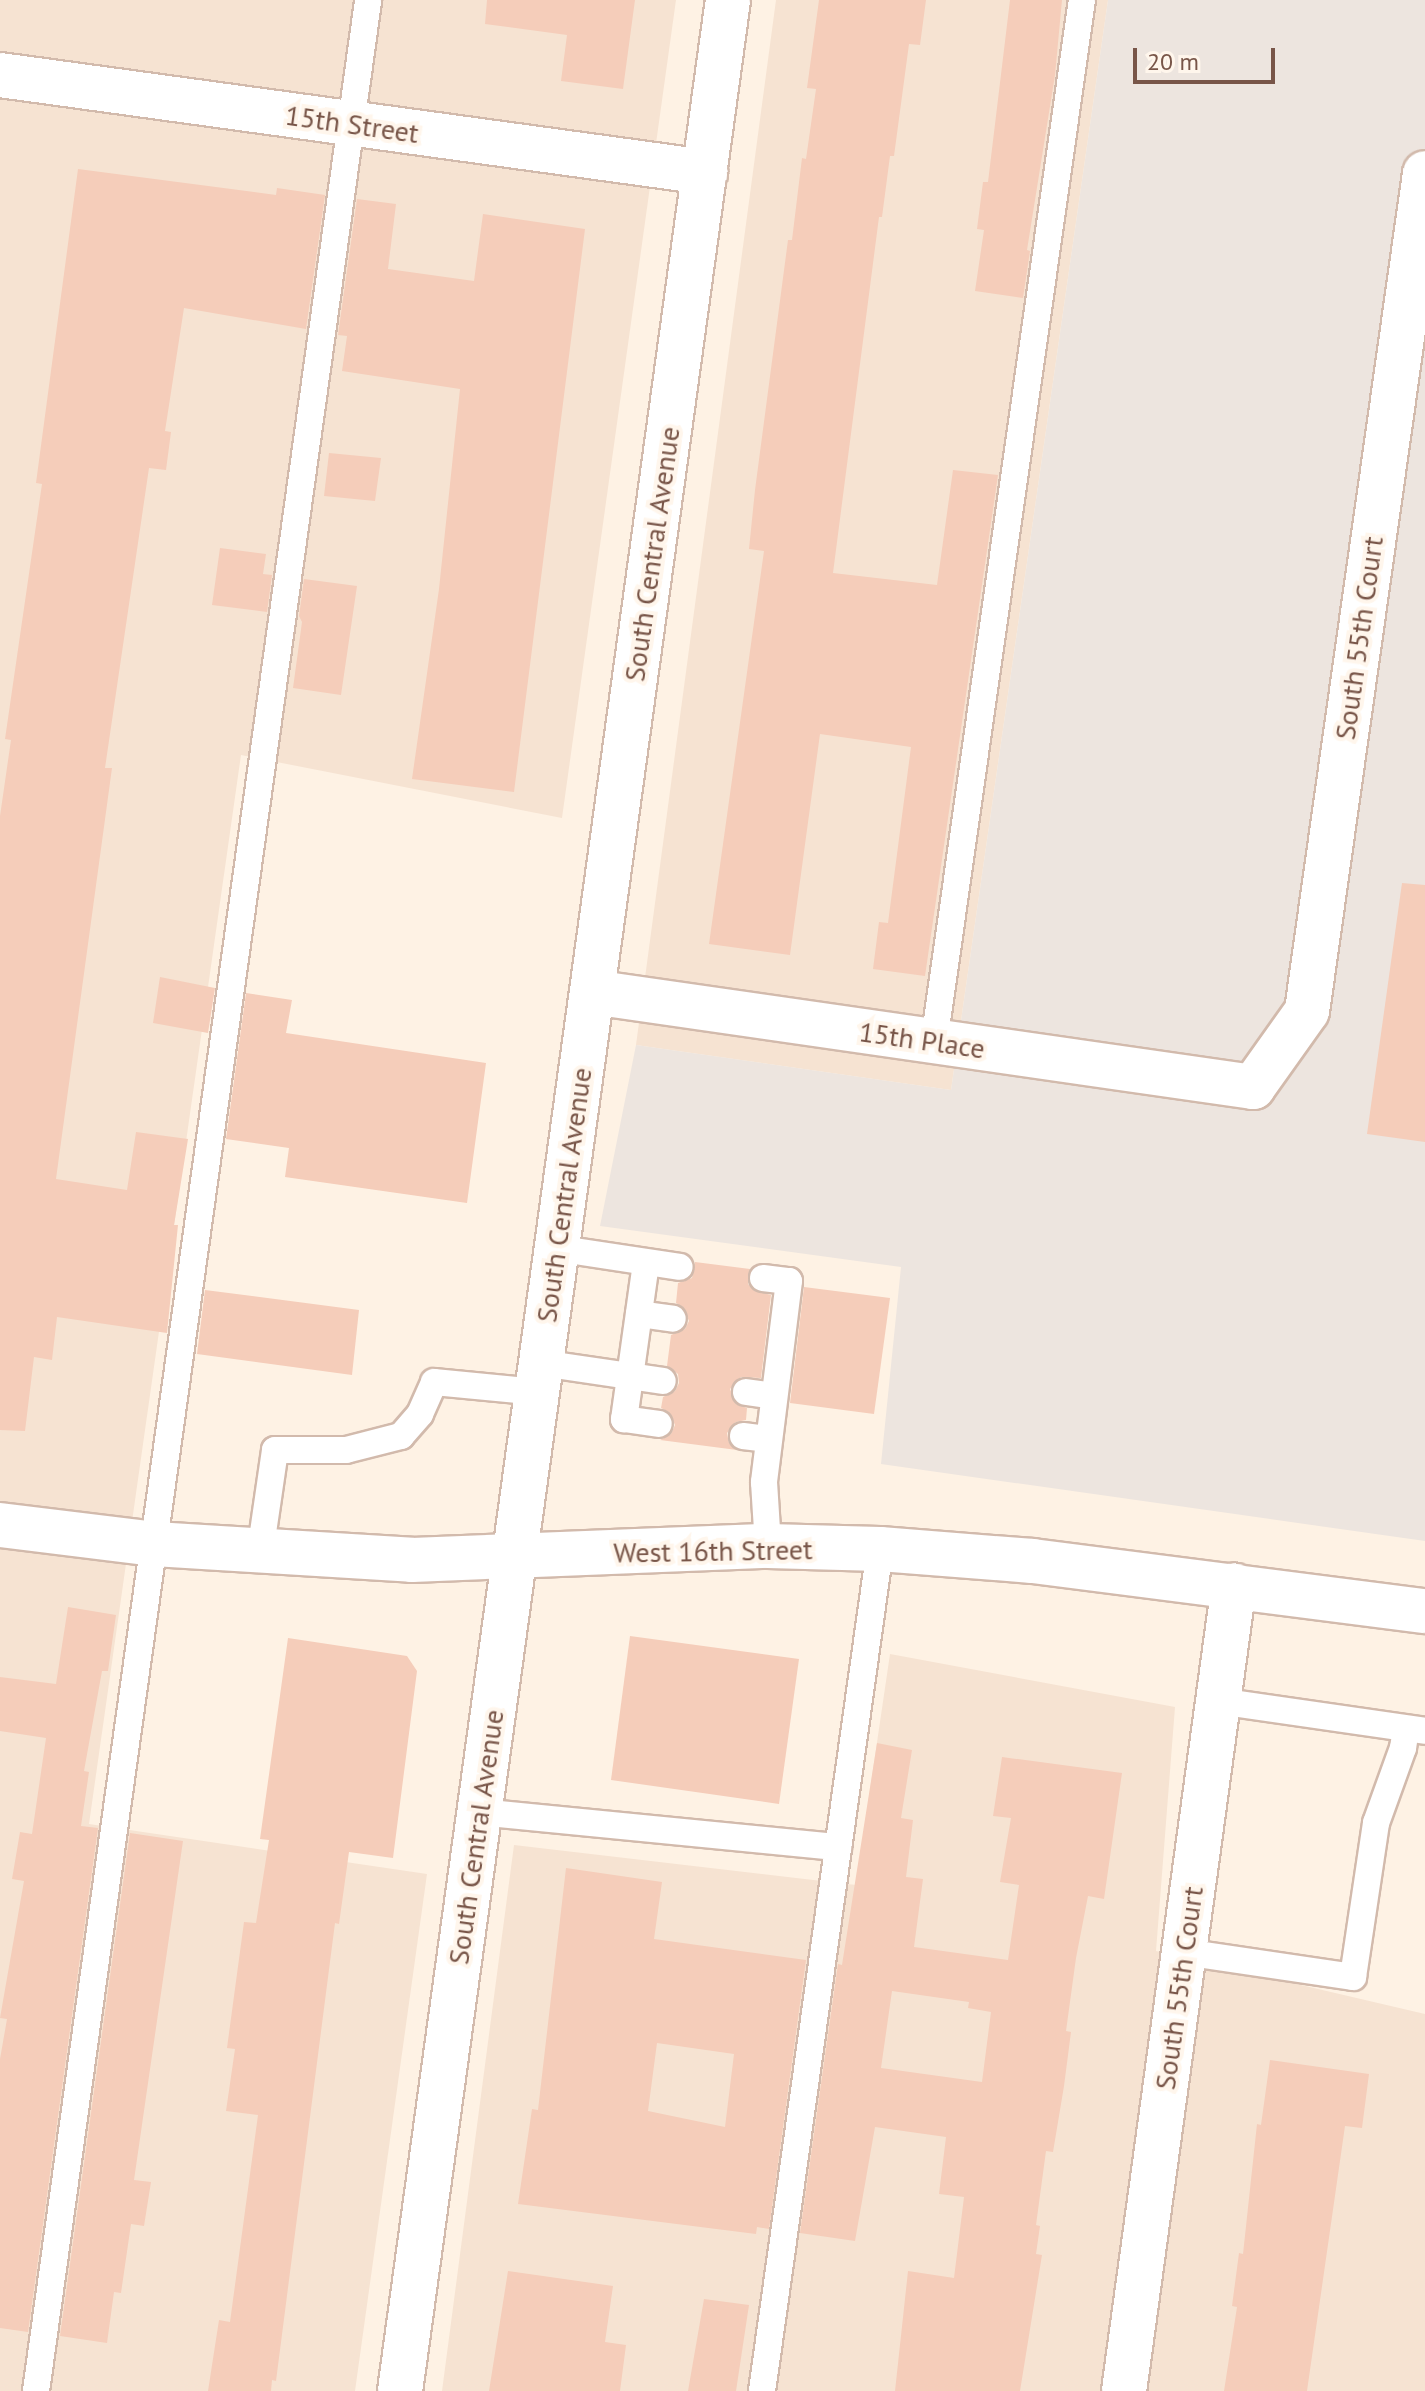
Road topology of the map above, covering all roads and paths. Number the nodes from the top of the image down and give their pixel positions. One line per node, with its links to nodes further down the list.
1 (368, 0): 5 (lane)
2 (728, 0): 6 (street, South Central Avenue)
3 (1082, 0): 9 (lane)
4 (0, 75): 5 (street, 15th Street)
5 (350, 123): 6 (street, 15th Street); 24 (lane)
6 (705, 172): 8 (street, South Central Avenue)
7 (1425, 173): 10 (street, South 55th Court)
8 (592, 992): 9 (street, 15th Place); 11 (street, South Central Avenue)
9 (934, 1042): 10 (street, 15th Place)
10 (1253, 1087)
11 (555, 1248): 12 (lane); 17 (street, South Central Avenue)
12 (646, 1263): 13 (lane); 15 (lane)
13 (680, 1267)
14 (763, 1278): 21 (lane)
15 (639, 1314): 16 (lane); 18 (lane)
16 (673, 1319)
17 (539, 1377): 18 (lane); 27 (lane); 28 (street, South Central Avenue)
18 (630, 1377): 19 (lane); 22 (lane)
19 (663, 1381)
20 (746, 1392): 21 (lane)
21 (774, 1396): 25 (lane)
22 (659, 1424)
23 (0, 1525): 24 (street, West 16th Street)
24 (154, 1544): 27 (street, West 16th Street); 36 (lane)
25 (768, 1546): 26 (street, West 16th Street); 28 (street, West 16th Street)
26 (880, 1549): 29 (street, West 16th Street); 34 (lane)
27 (260, 1553): 28 (street, West 16th Street)
28 (514, 1557): 33 (street, South Central Avenue)
29 (1234, 1585): 30 (street, West 16th Street); 31 (street, South 55th Court)
30 (1425, 1611)
31 (1218, 1701): 32 (lane); 35 (street, South 55th Court)
32 (1416, 1730): 35 (lane)
33 (479, 1812): 34 (lane); 37 (street, South Central Avenue)
34 (838, 1847): 38 (lane)
35 (1184, 1952): 39 (street, South 55th Court)
36 (36, 2391)
37 (400, 2391)
38 (762, 2391)
39 (1124, 2391)

